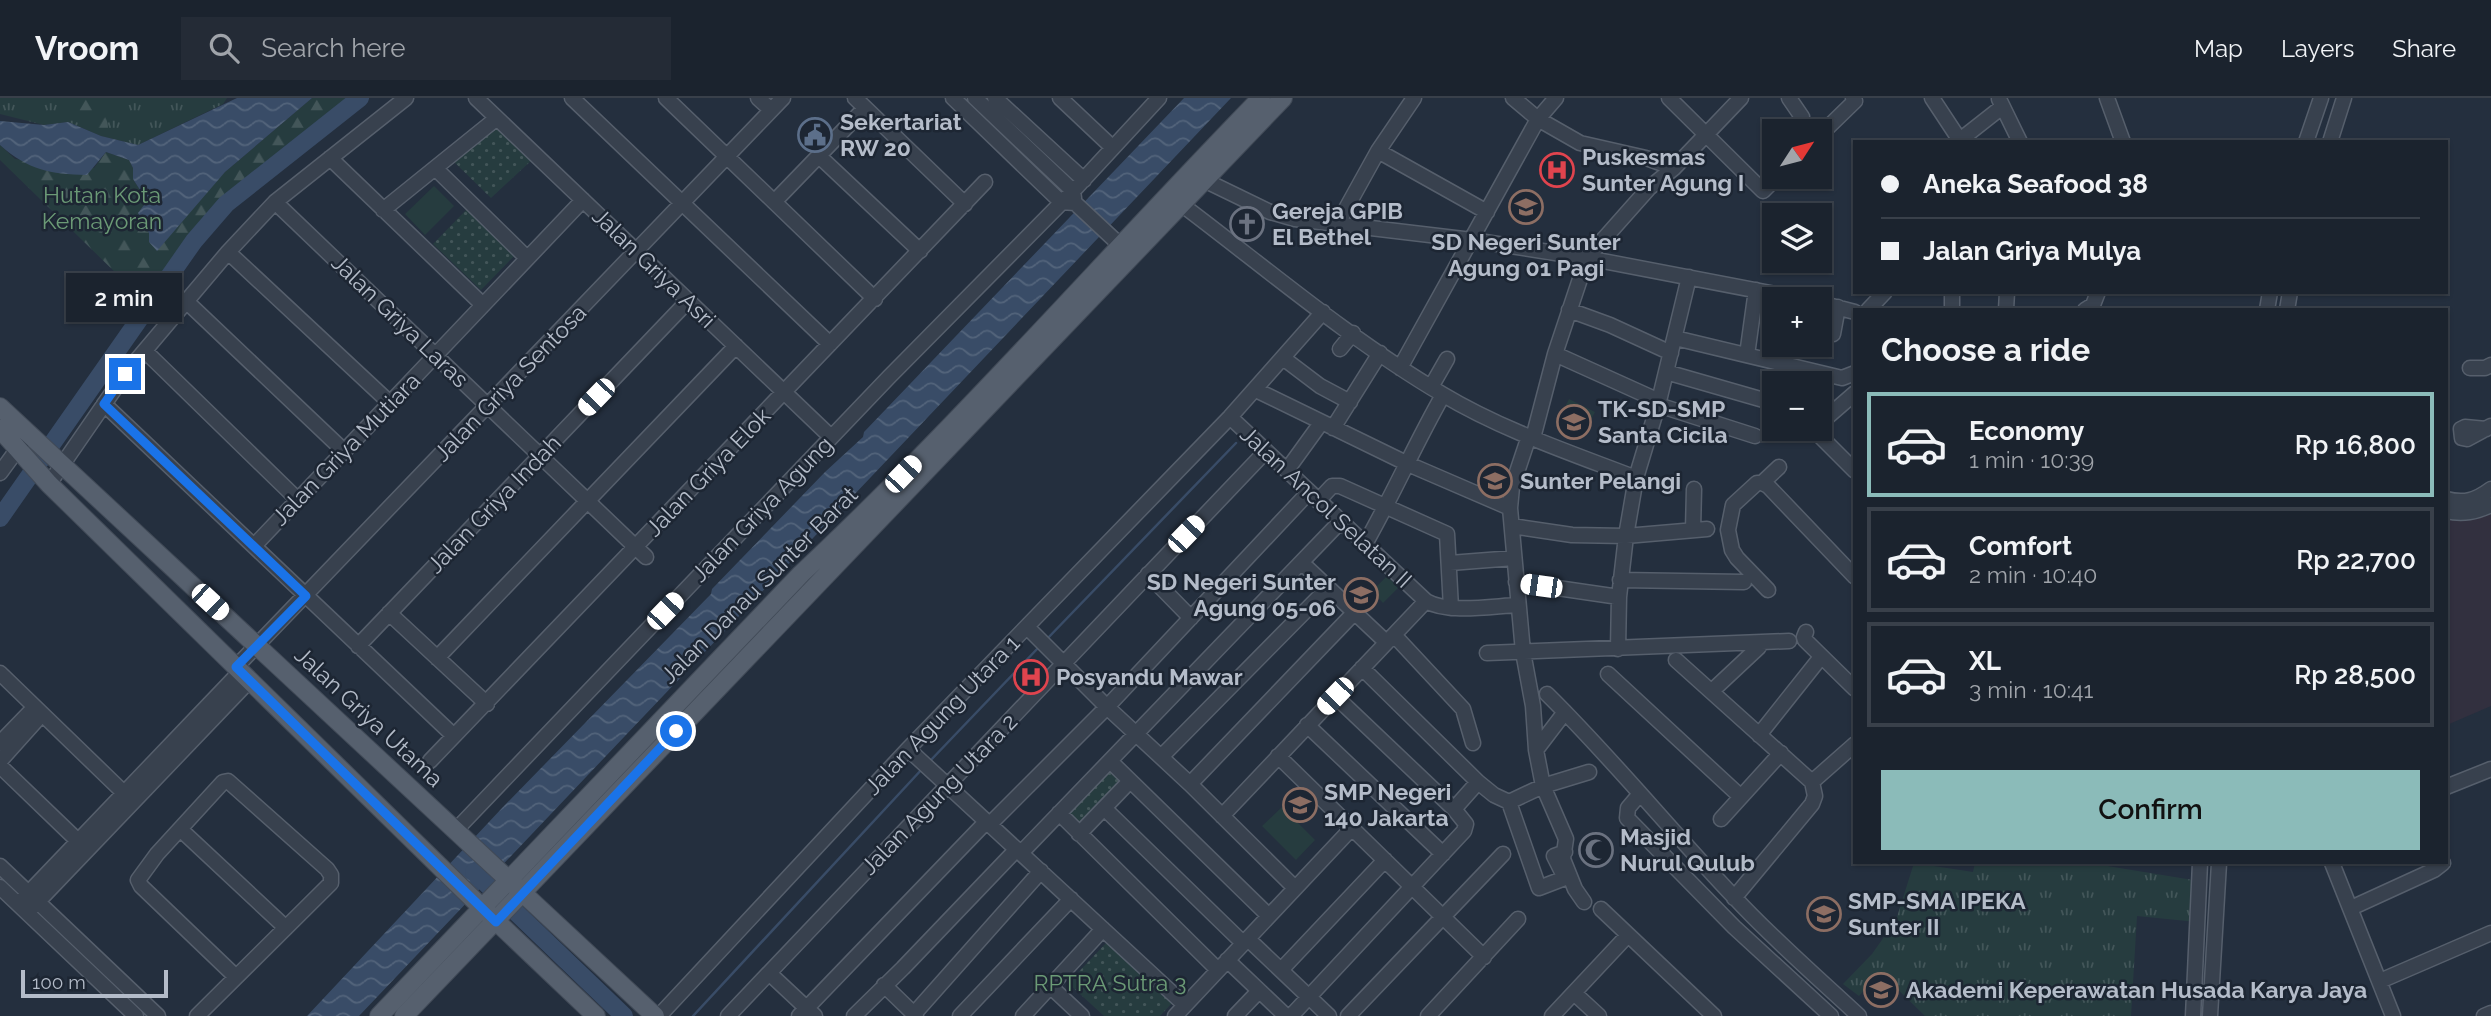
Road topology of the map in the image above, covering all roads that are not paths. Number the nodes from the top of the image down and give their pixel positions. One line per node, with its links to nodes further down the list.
1 (406, 98): 43 (street)
2 (476, 98): 29 (street, Jalan Griya Asri)
3 (572, 98): 54 (street)
4 (666, 98): 42 (street)
5 (758, 98): 27 (street)
6 (783, 98): 27 (street, Jalan Griya Sentosa)
7 (975, 98): 51 (street)
8 (995, 98): 46 (street)
9 (1060, 98): 39 (street)
10 (1158, 98): 39 (street, Jalan Griya Agung)
11 (1261, 98): 61 (main road, Jalan Danau Sunter Barat)
12 (1283, 98): 47 (main road, Jalan Danau Sunter Barat)
13 (1414, 98): 40 (street)
14 (1513, 98): 30 (street)
15 (1556, 98): 30 (street)
16 (1668, 98): 32 (street)
17 (1741, 98): 32 (street)
18 (1789, 98): 28 (street)
19 (1932, 98): 33 (street)
20 (2107, 98): 36 (street)
21 (2320, 98): 37 (street)
22 (2344, 98): 38 (street)
23 (1856, 99): 31 (street)
24 (961, 100): 51 (street)
25 (2000, 102): 34 (street); 35 (street)
26 (860, 103): 41 (street); 55 (street)
27 (771, 110): 42 (street, Jalan Griya Sentosa)
28 (1802, 117)
29 (497, 118): 44 (street); 50 (street, Jalan Griya Asri)
30 (1538, 119): 45 (street); 58 (street)
31 (1832, 123)
32 (1704, 134): 45 (street); 49 (street)
33 (1960, 140)
34 (1962, 140)
35 (2019, 140)
36 (2122, 140)
37 (2307, 140)
38 (2331, 140)
39 (1112, 147): 46 (street, Jalan Griya Agung)
40 (1378, 151): 58 (street); 59 (street)
41 (819, 156): 53 (street); 63 (street)
42 (727, 157): 53 (street); 54 (street, Jalan Griya Sentosa)
43 (330, 158): 52 (street); 57 (street)
44 (435, 168): 57 (street); 65 (street)
45 (1674, 168): 66 (street)
46 (1084, 180): 51 (street, Jalan Griya Agung)
47 (1204, 180): 56 (main road, Jalan Danau Sunter Barat); 59 (street)
48 (985, 182): 55 (street, Jalan Griya Elok)
49 (1765, 189)
50 (583, 200): 62 (street, Jalan Griya Asri); 65 (street, Jalan Griya Mutiara)
51 (1072, 201): 61 (street); 118 (street, Jalan Griya Agung)
52 (275, 202): 64 (street); 91 (street, Jalan Griya Laras)
53 (774, 202): 71 (street)
54 (682, 203): 62 (street, Jalan Griya Sentosa); 84 (street)
55 (965, 204): 63 (street, Jalan Griya Elok)
56 (1181, 204): 80 (street); 113 (main road, Jalan Danau Sunter Barat)
57 (383, 210): 74 (street)
58 (1487, 212): 60 (street)
59 (1337, 225): 60 (street)
60 (1472, 240): 66 (street); 96 (street)
61 (1115, 241): 113 (main road, Jalan Danau Sunter Barat)
62 (636, 251): 72 (street, Jalan Griya Asri); 109 (street, Jalan Griya Sentosa)
63 (920, 251): 71 (street, Jalan Griya Elok)
64 (228, 252): 73 (street); 106 (street)
65 (527, 258): 74 (street, Jalan Griya Mutiara)
66 (1587, 258): 67 (street); 78 (street)
67 (1689, 277): 68 (street); 83 (street)
68 (1756, 290): 69 (street); 92 (street)
69 (1762, 291)
70 (1883, 294): 77 (street)
71 (875, 299): 84 (street, Jalan Griya Elok)
72 (688, 301): 85 (street, Jalan Griya Asri); 123 (street, Jalan Griya Indah)
73 (187, 302): 87 (street); 122 (street)
74 (483, 305): 91 (street, Jalan Griya Mutiara)
75 (1832, 306): 76 (street)
76 (1838, 307): 79 (street); 82 (street)
77 (1870, 308)
78 (1569, 310): 89 (street); 90 (street)
79 (1853, 311)
80 (1322, 312): 81 (street); 93 (street, Jalan Ancol Selatan II)
81 (1353, 333): 86 (street); 88 (street)
82 (1833, 334)
83 (1675, 338): 89 (street); 92 (street)
84 (830, 344): 102 (street, Jalan Griya Elok)
85 (736, 346): 102 (street, Jalan Griya Asri); 138 (street)
86 (1340, 349)
87 (146, 352): 108 (street); 137 (street)
88 (1380, 353): 96 (street); 105 (street)
89 (1671, 353): 98 (street)
90 (1555, 354): 107 (street); 117 (street)
91 (435, 355): 106 (street, Jalan Griya Mutiara); 109 (street, Jalan Griya Laras)
92 (1747, 355): 99 (street)
93 (1283, 358): 100 (street, Jalan Ancol Selatan II); 105 (street)
94 (1447, 359): 101 (street)
95 (2491, 365): 97 (street)
96 (1400, 368): 101 (street)
97 (2470, 368)
98 (1666, 372): 104 (street); 107 (street)
99 (1853, 374)
100 (1256, 390): 112 (street, Jalan Ancol Selatan II); 114 (street)
101 (1437, 391): 117 (street); 125 (street)
102 (784, 392): 118 (street, Jalan Griya Asri); 148 (street, Jalan Griya Elok)
103 (1853, 395): 111 (street)
104 (1762, 400)
105 (1350, 402): 114 (street)
106 (390, 403): 122 (street, Jalan Griya Mutiara)
107 (1658, 403): 116 (street); 130 (street)
108 (104, 404): 124 (street); 147 (street)
109 (488, 406): 123 (street, Jalan Griya Laras); 159 (street, Jalan Griya Sentosa)
110 (0, 407): 120 (main road, Jalan Griya Utama)
111 (1832, 413)
112 (1230, 418): 121 (street, Jalan Ancol Selatan II); 167 (street, Jalan Agung Utara 1)
113 (964, 420): 189 (main road, Jalan Danau Sunter Barat); 194 (main road, Jalan Danau Sunter Barat)
114 (1327, 426): 125 (street); 128 (street)
115 (0, 429): 120 (main road, Jalan Griya Utama)
116 (1755, 436)
117 (1531, 437): 130 (street); 141 (street)
118 (831, 438): 232 (street, Jalan Griya Agung)
119 (1825, 441): 127 (street)
120 (25, 443): 124 (main road, Jalan Griya Utama); 129 (street); 131 (main road, Jalan Griya Utama)
121 (1266, 451): 128 (street, Jalan Ancol Selatan II); 152 (street, Jalan Agung Utara 2)
122 (344, 452): 137 (street, Jalan Griya Mutiara)
123 (540, 455): 138 (street, Jalan Griya Laras); 164 (street, Jalan Griya Indah)
124 (60, 463): 131 (street); 171 (main road, Jalan Griya Utama)
125 (1408, 464): 140 (street); 141 (street)
126 (1779, 467): 132 (street)
127 (1853, 469)
128 (1287, 470): 135 (street, Jalan Ancol Selatan II)
129 (0, 473)
130 (1636, 478): 145 (street)
131 (46, 480): 183 (main road, Jalan Griya Utama)
132 (1762, 483): 153 (street); 158 (street)
133 (1694, 489): 145 (street)
134 (2491, 489): 136 (street)
135 (1314, 497): 140 (street); 143 (street, Jalan Ancol Selatan II); 166 (street)
136 (2448, 499)
137 (298, 500): 147 (street, Jalan Griya Mutiara)
138 (588, 501): 148 (street, Jalan Griya Laras); 178 (street)
139 (2491, 505): 142 (street)
140 (1387, 506): 146 (street); 151 (street)
141 (1510, 508): 144 (street)
142 (2448, 512)
143 (1340, 522): 146 (street, Jalan Ancol Selatan II); 150 (street)
144 (1512, 526): 145 (street); 149 (street)
145 (1626, 536): 154 (street)
146 (1365, 544): 161 (street, Jalan Ancol Selatan II)
147 (254, 546): 159 (street)
148 (641, 552): 190 (street, Jalan Griya Elok)
149 (1514, 558): 151 (street); 155 (street)
150 (1301, 563): 157 (street); 196 (street)
151 (1450, 563): 163 (street)
152 (1148, 574): 166 (street); 180 (street, Jalan Agung Utara 2)
153 (1853, 575)
154 (1620, 580): 156 (street); 160 (street)
155 (1516, 582): 160 (street); 162 (street)
156 (1744, 582)
157 (1328, 588): 165 (street); 206 (street)
158 (1769, 590)
159 (306, 596): 171 (street, Jalan Griya Sentosa); 172 (street)
160 (1619, 597): 174 (street)
161 (1426, 601): 163 (street, Jalan Ancol Selatan II); 169 (street)
162 (1518, 604): 163 (street, Jalan Ancol Selatan II); 175 (street)
163 (1451, 608)
164 (389, 613): 172 (street, Jalan Griya Indah); 178 (street)
165 (1354, 613): 169 (street); 215 (street)
166 (1191, 618): 191 (street)
167 (1031, 630): 180 (street); 202 (street, Jalan Agung Utara 1)
168 (1806, 632): 177 (street)
169 (1390, 639): 181 (street); 200 (street)
170 (1789, 641): 174 (street)
171 (257, 645): 183 (street, Jalan Griya Sentosa); 232 (main road, Jalan Griya Utama)
172 (358, 646): 198 (street)
173 (1759, 647): 186 (street)
174 (1618, 649): 175 (street)
175 (1522, 652): 176 (street); 203 (street)
176 (1487, 653)
177 (1821, 657): 185 (street); 197 (street)
178 (438, 658): 190 (street)
179 (1676, 660): 186 (street)
180 (1064, 663): 191 (street); 216 (street, Jalan Agung Utara 2)
181 (1362, 668): 188 (street); 213 (street)
182 (0, 673): 192 (street)
183 (242, 673): 219 (street); 252 (street); 254 (main road, Jalan Griya Utama)
184 (1608, 674): 221 (street)
185 (1853, 686)
186 (1712, 691): 197 (street)
187 (1547, 694): 193 (street)
188 (1335, 696): 195 (street); 224 (street)
189 (680, 701): 194 (main road); 245 (main road, Jalan Danau Sunter Barat)
190 (487, 704): 198 (street, Jalan Griya Elok)
191 (1107, 707): 196 (street); 228 (street)
192 (39, 710): 199 (street); 209 (street); 219 (street)
193 (1565, 712): 203 (street); 220 (street)
194 (694, 713): 245 (main road, Jalan Danau Sunter Barat)
195 (1307, 726): 205 (street); 236 (street)
196 (1135, 735): 206 (street); 208 (street)
197 (1759, 735): 204 (street)
198 (454, 736): 207 (street, Jalan Griya Elok)
199 (0, 743)
200 (1473, 743)
201 (1853, 746): 214 (street)
202 (908, 749): 216 (street); 286 (street, Jalan Agung Utara 1)
203 (1536, 750): 217 (street)
204 (1781, 753): 214 (street); 221 (street)
205 (1278, 756): 226 (street); 229 (street)
206 (1161, 757): 215 (street)
207 (430, 761)
208 (1110, 761): 212 (street); 225 (street)
209 (0, 764): 233 (street)
210 (2491, 769): 218 (street)
211 (1589, 772): 217 (street)
212 (1130, 781): 223 (street); 256 (street)
213 (1478, 782): 222 (street); 224 (street)
214 (1812, 782): 249 (street)
215 (1190, 784): 226 (street)
216 (948, 785): 228 (street); 267 (street, Jalan Agung Utara 2)
217 (1543, 786): 222 (street); 235 (street)
218 (2448, 787)
219 (124, 793): 233 (street)
220 (1639, 795): 249 (street); 299 (street)
221 (1741, 797): 227 (street)
222 (1509, 802): 235 (street)
223 (1104, 808): 231 (street); 263 (street)
224 (1454, 809): 236 (street)
225 (1059, 814): 231 (street); 234 (street)
226 (1222, 816): 248 (street)
227 (1721, 819)
228 (989, 823): 234 (street); 276 (street)
229 (1352, 828): 238 (street); 248 (street)
230 (180, 829): 259 (street); 259 (street); 268 (street)
231 (1079, 834): 265 (street)
232 (460, 835): 245 (main road, Jalan Griya Utama)
233 (78, 841): 252 (street)
234 (1019, 851): 244 (street); 270 (street)
235 (1565, 852): 251 (street)
236 (1443, 854): 247 (street)
237 (1503, 854): 257 (street)
238 (1385, 860): 247 (street); 266 (street)
239 (2200, 864): 301 (street)
240 (2219, 864): 302 (street)
241 (2332, 864): 253 (street)
242 (2441, 864): 253 (street)
243 (0, 866): 252 (street)
244 (1041, 871): 250 (street); 278 (street)
245 (510, 886): 254 (main road, Jalan Danau Sunter Barat); 286 (main road, Jalan Griya Utama)
246 (0, 887): 252 (street)
247 (1412, 887): 257 (street); 274 (street)
248 (1295, 888): 256 (street)
249 (1734, 898): 300 (street)
250 (1071, 899): 260 (street); 289 (street)
251 (1584, 902)
252 (28, 903): 280 (street); 281 (street)
253 (2351, 908): 269 (street)
254 (489, 909): 283 (main road, Jalan Danau Sunter Barat); 284 (main road, Jalan Danau Sunter Barat); 285 (main road, Jalan Griya Utama)
255 (1601, 909): 262 (street)
256 (1269, 916): 263 (street)
257 (1442, 917): 264 (street); 294 (street)
258 (1518, 919): 264 (street)
259 (285, 927): 268 (street)
260 (1103, 929): 271 (street); 275 (street)
261 (2491, 933): 269 (street)
262 (1628, 935): 273 (street); 298 (street)
263 (1245, 941): 265 (street); 266 (street)
264 (1484, 957): 295 (street)
265 (1222, 965): 272 (street); 275 (street)
266 (1281, 970): 274 (street)
267 (769, 973): 276 (street); 287 (street, Jalan Agung Utara 2)
268 (235, 976): 282 (street)
269 (2380, 981): 303 (street)
270 (884, 985): 278 (street); 288 (street)
271 (1050, 986): 279 (street); 290 (street)
272 (1259, 990): 291 (street); 292 (street)
273 (1574, 993): 296 (street); 297 (street)
274 (1309, 997): 292 (street); 293 (street)
275 (1180, 1011)
276 (807, 1013)
277 (2491, 1013): 304 (street)
278 (915, 1015)
279 (1024, 1015)
280 (136, 1016)
281 (158, 1016)
282 (197, 1016)
283 (379, 1016)
284 (404, 1016)
285 (596, 1016)
286 (657, 1016)
287 (728, 1016)
288 (854, 1016)
289 (960, 1016)
290 (1082, 1016)
291 (1235, 1016)
292 (1288, 1016)
293 (1329, 1016)
294 (1348, 1016)
295 (1428, 1016)
296 (1552, 1016)
297 (1599, 1016)
298 (1714, 1016)
299 (1831, 1016)
300 (1859, 1016)
301 (2193, 1016)
302 (2210, 1016)
303 (2393, 1016)
304 (2484, 1016)

